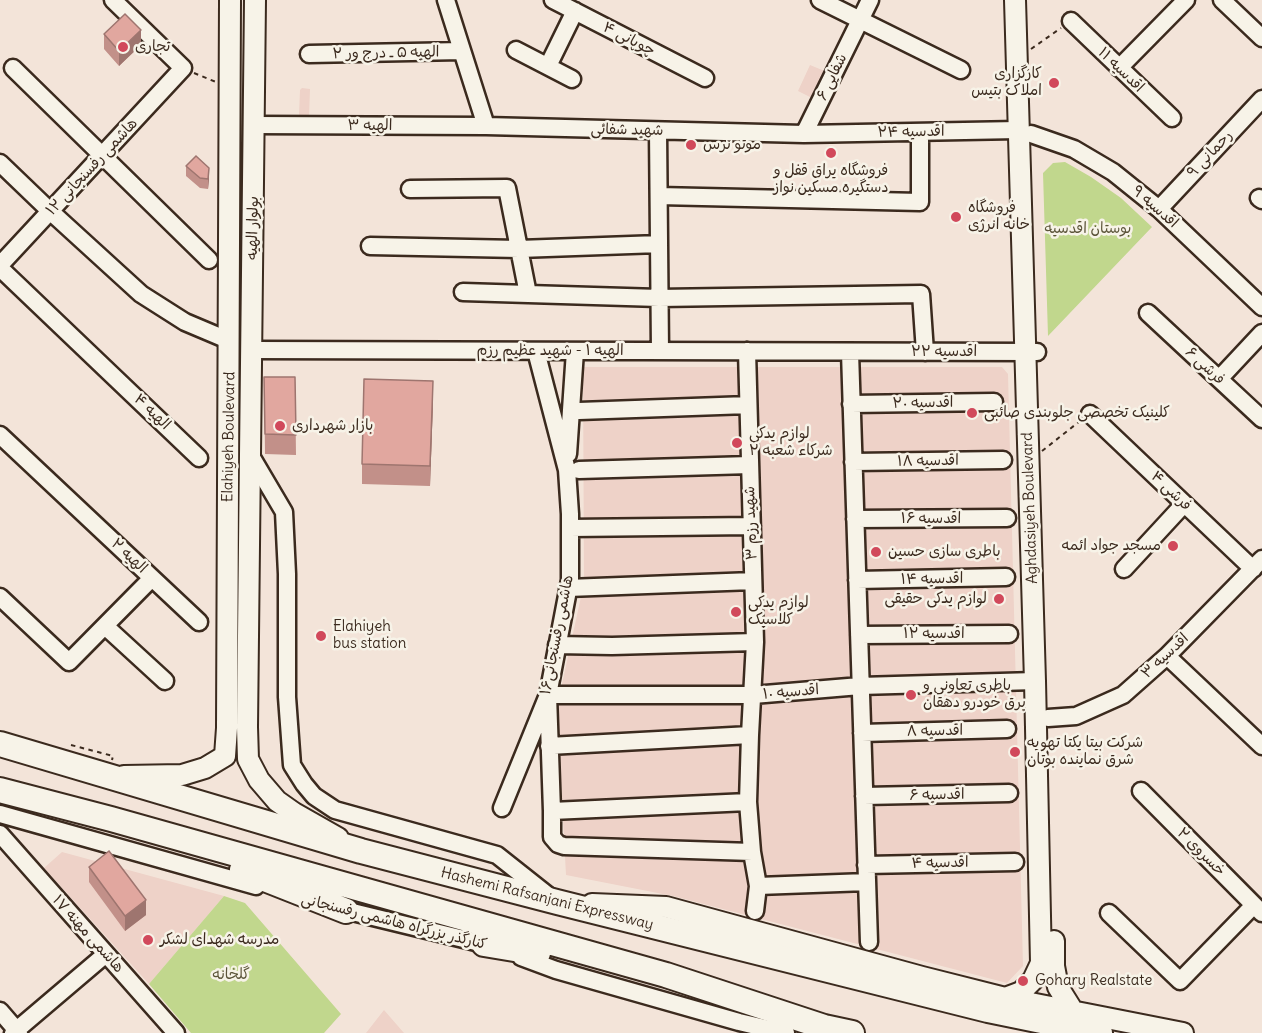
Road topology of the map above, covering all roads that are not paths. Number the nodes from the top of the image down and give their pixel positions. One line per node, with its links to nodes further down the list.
1 (113, 0): 33 (street, هاشمی رفسنجانی ۱۲)
2 (230, 0): 50 (main road, Elahiyeh Boulevard)
3 (255, 0): 27 (main road, بولوار الهیه)
4 (446, 0): 17 (street)
5 (553, 0): 12 (street, چوپانی ۴)
6 (820, 0): 13 (street)
7 (870, 0): 13 (street, شفایی ۶)
8 (1015, 0): 31 (main road, Aghdasiyeh Boulevard)
9 (1028, 0): 31 (main road, Aghdasiyeh Boulevard)
10 (1186, 0): 21 (street)
11 (1222, 0): 15 (street)
12 (575, 11): 19 (street); 23 (street, چوپانی ۴)
13 (860, 20): 22 (street); 32 (street, شفایی ۶)
14 (1071, 21): 21 (street, اقدسیه ۱۱)
15 (1262, 38)
16 (516, 50): 19 (street)
17 (462, 51): 18 (street, الهیه ۵ ـ درج ور ۲); 28 (street)
18 (309, 54)
19 (548, 66): 24 (street)
20 (13, 68): 33 (street)
21 (1119, 68): 26 (street, اقدسیه ۱۱)
22 (961, 70)
23 (705, 78)
24 (572, 79)
25 (1262, 99): 37 (street, رحمانی ۹)
26 (1172, 118)
27 (254, 125): 28 (street, الهیه ۳); 51 (main road, بولوار الهیه)
28 (486, 126): 29 (street, شهید شفائی)
29 (658, 130): 32 (street, شهید شفائی); 36 (street)
30 (920, 132): 31 (street, اقدسیه ۲۴); 32 (street, اقدسیه ۲۴); 36 (street)
31 (1024, 132): 37 (street, اقدسیه ۹); 58 (main road, Aghdasiyeh Boulevard)
32 (804, 134)
33 (102, 156): 38 (street, هاشمی رفسنجانی ۱۲); 42 (street)
34 (0, 163): 38 (street)
35 (410, 189): 41 (street)
36 (659, 196): 39 (street)
37 (1159, 209): 47 (street, اقدسیه ۹)
38 (50, 212): 43 (street, هاشمی رفسنجانی ۱۲); 50 (street)
39 (659, 244): 41 (street); 46 (street)
40 (370, 246): 41 (street)
41 (519, 249): 45 (street)
42 (209, 260)
43 (0, 266): 68 (street, الهیه ۴)
44 (463, 292): 45 (street)
45 (528, 294): 46 (street)
46 (659, 298): 54 (street); 57 (street)
47 (1262, 307)
48 (1148, 313): 59 (street, فرشی ۶)
49 (1262, 333): 59 (street)
50 (230, 341): 105 (main road, Elahiyeh Boulevard)
51 (251, 350): 52 (street, الهیه ۱ - شهید عظیم رزم); 67 (main road, بولوار الهیه)
52 (536, 351): 53 (street, الهیه ۱ - شهید عظیم رزم); 72 (street, هاشمی رفسنجانی۱۶)
53 (575, 351): 54 (street, الهیه ۱ - شهید عظیم رزم); 72 (street)
54 (660, 351): 55 (street, الهیه ۱ - شهید عظیم رزم)
55 (747, 351): 56 (street, الهیه ۱ - شهید عظیم رزم); 62 (street, شهید رزم ۳)
56 (850, 352): 57 (street, اقدسیه ۲۲); 61 (street)
57 (925, 352): 58 (street, اقدسیه ۲۲)
58 (1031, 352): 94 (main road, Aghdasiyeh Boulevard); 98 (main road, Aghdasiyeh Boulevard)
59 (1219, 379): 65 (street, فرشی ۶)
60 (994, 402): 61 (street, اقدسیه ۲۰)
61 (851, 404): 70 (street)
62 (748, 405): 63 (street); 71 (street, شهید رزم ۳)
63 (579, 411)
64 (1090, 414): 73 (street, فرشی ۴)
65 (1262, 419)
66 (0, 435): 81 (street, الهیه ۲)
67 (251, 456): 106 (main road, Elahiyeh Boulevard); 123 (street)
68 (199, 458)
69 (1004, 460): 70 (street, اقدسیه ۱۸)
70 (853, 462): 75 (street)
71 (750, 465): 72 (street); 76 (street, شهید رزم ۳)
72 (573, 470): 77 (street, هاشمی رفسنجانی۱۶)
73 (1184, 504): 78 (street, فرشی ۴); 79 (street)
74 (1007, 518): 75 (street, اقدسیه ۱۶)
75 (855, 519): 82 (street)
76 (752, 526): 77 (street); 83 (street, شهید رزم ۳)
77 (570, 528): 84 (street, هاشمی رفسنجانی۱۶)
78 (1257, 564): 92 (street, اقدسیه ۳)
79 (1124, 569)
80 (1006, 577): 82 (street, اقدسیه ۱۴)
81 (152, 578): 86 (street, الهیه ۲); 87 (street)
82 (857, 580): 89 (street)
83 (753, 581): 84 (street); 90 (street, شهید رزم ۳)
84 (568, 588): 91 (street, هاشمی رفسنجانی۱۶)
85 (0, 597): 87 (street)
86 (199, 621)
87 (105, 626): 93 (street)
88 (1009, 634): 89 (street, اقدسیه ۱۲)
89 (859, 635): 95 (street)
90 (755, 642): 91 (street); 97 (street, شهید رزم ۳)
91 (557, 645): 96 (street, هاشمی رفسنجانی۱۶)
92 (1167, 656): 98 (street, اقدسیه ۳); 104 (street)
93 (165, 681)
94 (1035, 681): 95 (street, اقدسیه ۱۰); 132 (main road, Aghdasiyeh Boulevard)
95 (860, 686): 97 (street, اقدسیه ۱۰); 100 (street)
96 (548, 695): 97 (street, اقدسیه ۱۰); 103 (street); 113 (street, هاشمی رفسنجانی۱۶)
97 (753, 695): 101 (street, شهید رزم ۳)
98 (1048, 718): 134 (main road, Aghdasiyeh Boulevard)
99 (1007, 729): 100 (street, اقدسیه ۸)
100 (862, 733): 111 (street)
101 (750, 735): 103 (street); 112 (street, شهید رزم ۳)
102 (0, 744): 107 (highway, Hashemi Rafsanjani Expressway)
103 (549, 746): 114 (street)
104 (1262, 746)
105 (225, 756): 106 (main road); 107 (main road)
106 (248, 759): 118 (main road, Elahiyeh Boulevard)
107 (112, 766): 118 (highway, Hashemi Rafsanjani Expressway)
108 (0, 790): 116 (highway)
109 (1141, 791): 124 (street, خسروی ۲)
110 (1009, 794): 111 (street, اقدسیه ۶)
111 (864, 796): 121 (street)
112 (748, 802): 114 (street); 119 (street, شهید رزم ۳)
113 (502, 808)
114 (552, 811): 119 (street)
115 (0, 814): 125 (street, کنارگذر بزرگراه هاشمی رفسنجانی)
116 (111, 819): 125 (highway); 131 (highway)
117 (0, 834): 130 (street, هاشمی مهنه ۱۷)
118 (361, 851): 123 (highway, Hashemi Rafsanjani Expressway)
119 (752, 852): 122 (street, شهید رزم ۳)
120 (1014, 862): 121 (street, اقدسیه ۴)
121 (866, 873): 122 (street, اقدسیه ۴); 128 (street)
122 (758, 886): 126 (street, شهید رزم ۳)
123 (557, 902): 132 (highway, Hashemi Rafsanjani Expressway)
124 (1258, 909): 127 (street)
125 (346, 911): 129 (street, کنارگذر بزرگراه هاشمی رفسنجانی)
126 (755, 911)
127 (1109, 914)
128 (869, 942)
129 (484, 944): 131 (highway); 135 (street, کنارگذر بزرگراه هاشمی رفسنجانی)
130 (106, 954): 136 (street); 137 (street, هاشمی مهنه ۱۷)
131 (666, 975): 139 (highway)
132 (996, 1004): 134 (highway, Hashemi Rafsanjani Expressway); 140 (highway)
133 (0, 1011): 136 (street)
134 (1063, 1024): 141 (highway, Hashemi Rafsanjani Expressway); 142 (main road)
135 (741, 1027): 138 (street, کنارگذر بزرگراه هاشمی رفسنجانی)
136 (16, 1032)
137 (176, 1033)
138 (786, 1033)
139 (852, 1033)
140 (1009, 1033)
141 (1100, 1033)
142 (1183, 1033)

